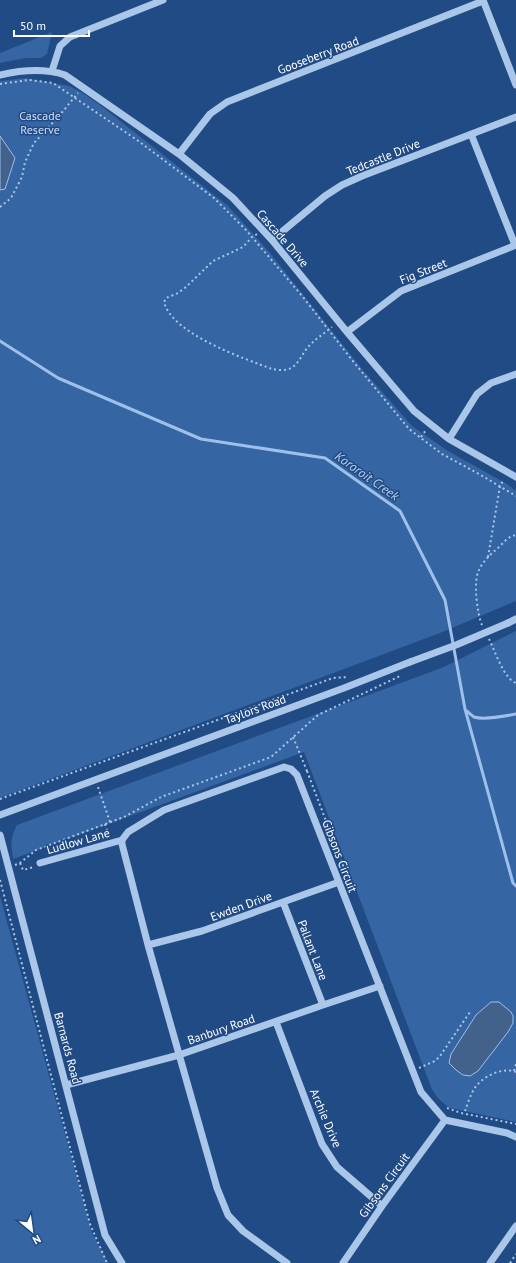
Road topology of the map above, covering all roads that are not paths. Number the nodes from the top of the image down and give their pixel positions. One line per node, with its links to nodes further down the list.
1 (163, 0): 3 (street)
2 (483, 1): 5 (street); 8 (street, Gooseberry Road)
3 (52, 71): 4 (street, Cascade Drive); 8 (street, Cascade Drive)
4 (0, 75)
5 (516, 85)
6 (516, 117): 7 (street, Tedcastle Drive)
7 (471, 134): 9 (street, Tedcastle Drive); 10 (street)
8 (179, 154): 9 (street, Cascade Drive)
9 (272, 240): 11 (street, Cascade Drive)
10 (516, 245): 11 (street, Fig Street)
11 (346, 332): 13 (street, Cascade Drive)
12 (516, 374): 13 (street)
13 (449, 439): 14 (street, Cascade Drive)
14 (516, 477)
15 (516, 619): 16 (street, Taylors Road, bridge)
16 (0, 815)
17 (0, 835): 27 (street, Barnards Road)
18 (122, 840): 19 (street, Ludlow Lane); 20 (street, Gibsons Circuit); 22 (street)
19 (40, 863)
20 (339, 882): 21 (street, Ewden Drive); 23 (street, Gibsons Circuit)
21 (283, 902): 22 (street, Ewden Drive); 24 (street, Pallant Lane)
22 (148, 945): 26 (street)
23 (380, 986): 24 (street, Banbury Road); 28 (street, Gibsons Circuit)
24 (323, 1005): 25 (street, Banbury Road)
25 (276, 1022): 26 (street, Banbury Road); 30 (street, Archie Drive)
26 (179, 1056): 27 (street, Banbury Road); 33 (street)
27 (66, 1085): 32 (street, Barnards Road)
28 (445, 1120): 29 (street); 30 (street, Gibsons Circuit)
29 (516, 1137)
30 (382, 1206): 34 (street, Gibsons Circuit)
31 (516, 1226): 35 (street)
32 (122, 1263)
33 (287, 1263)
34 (343, 1263)
35 (490, 1263)

